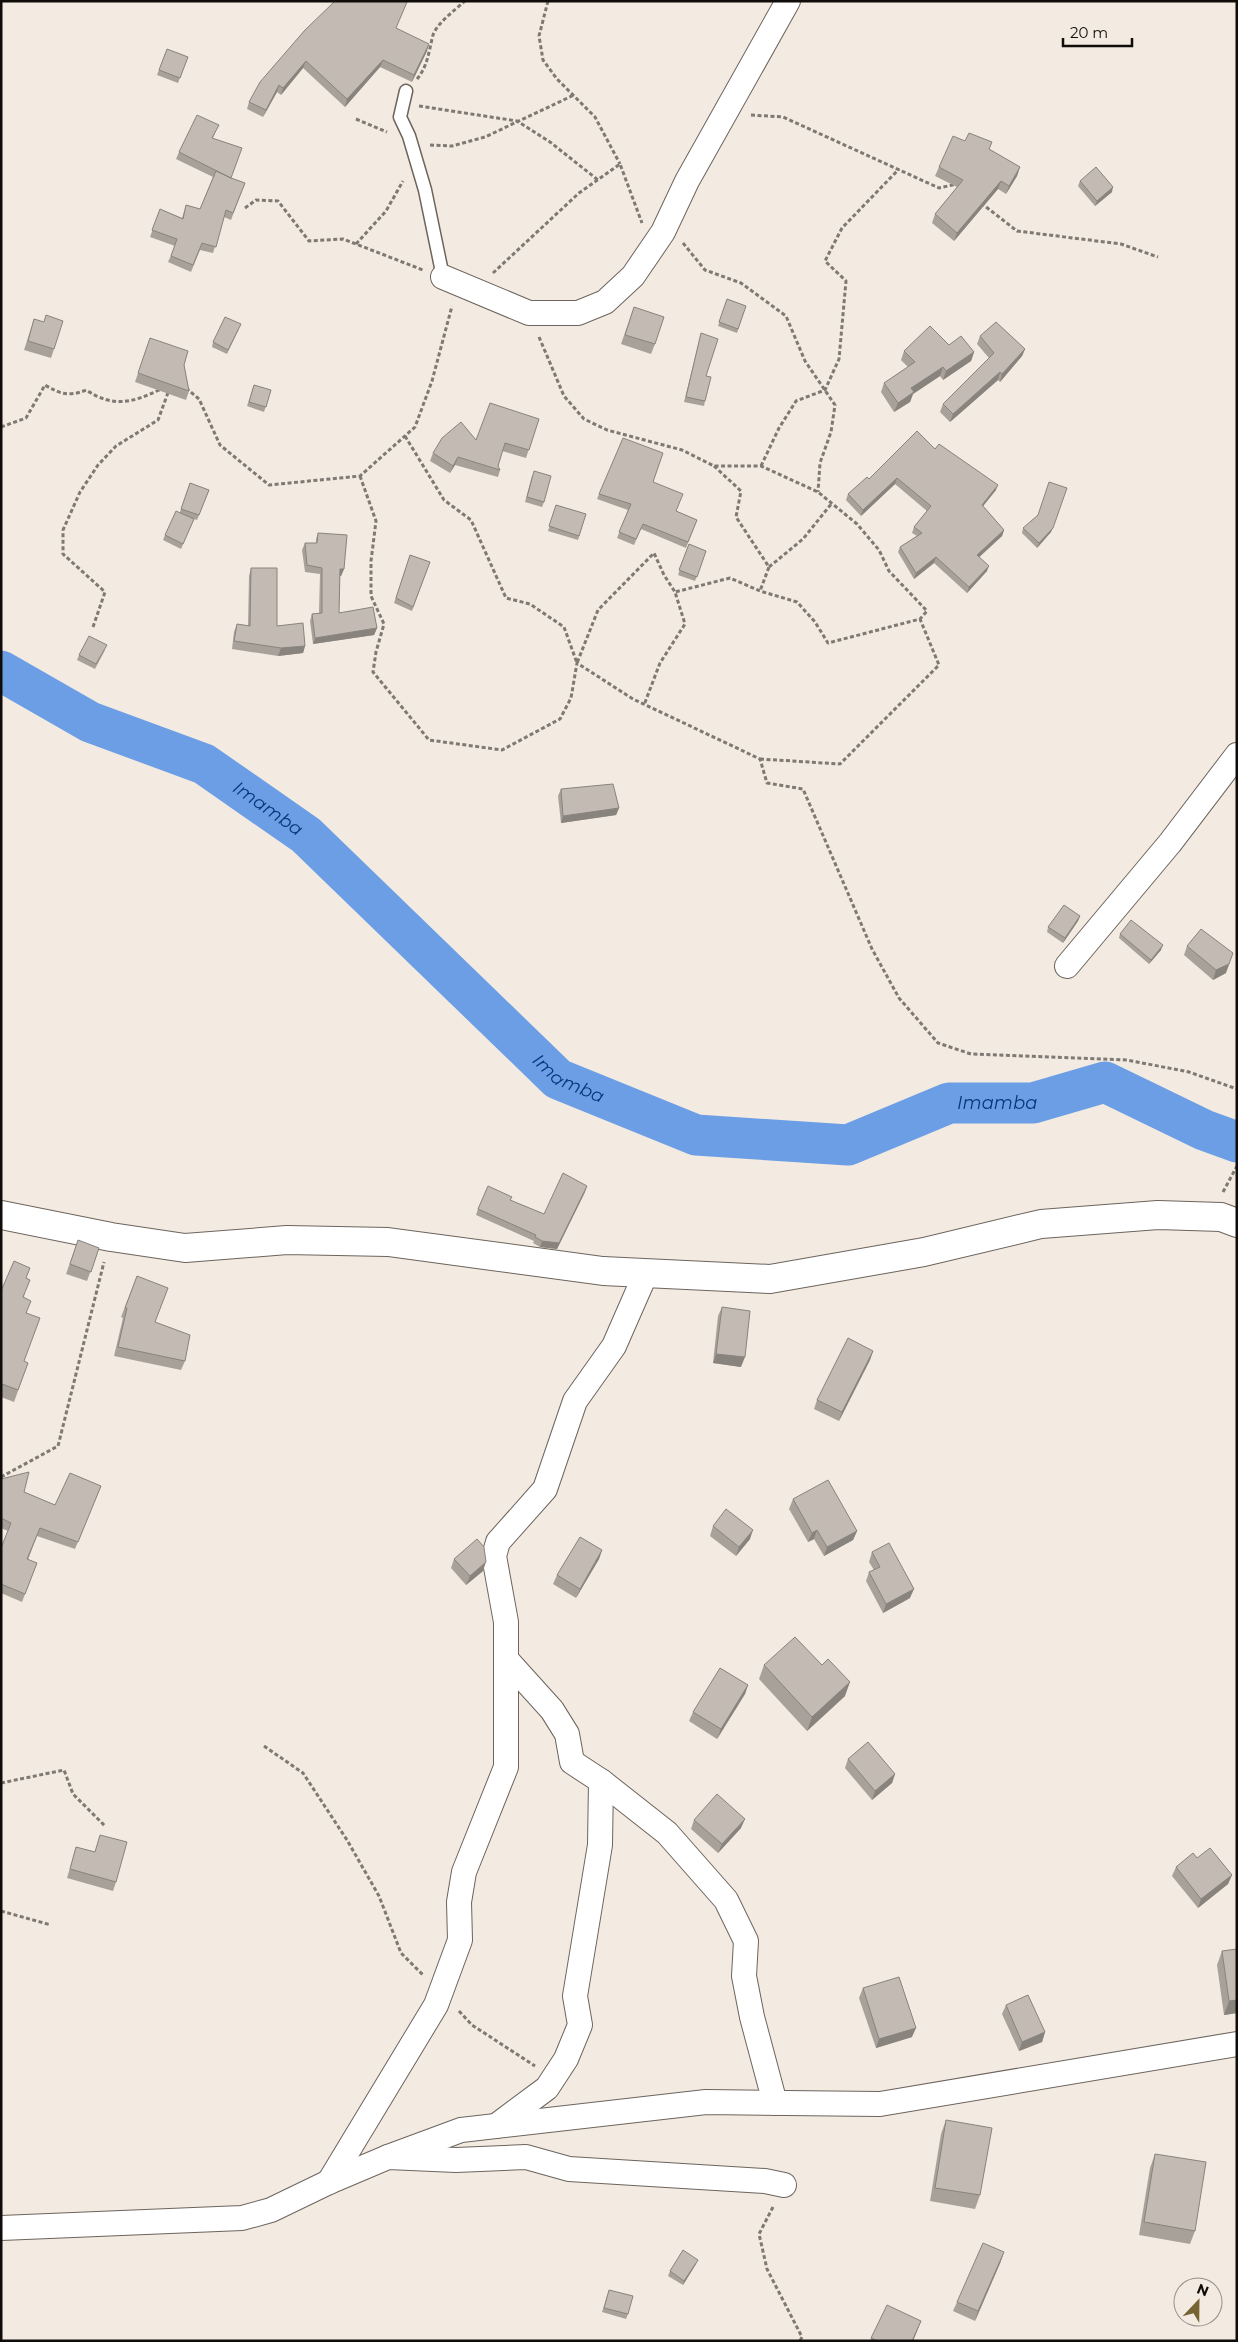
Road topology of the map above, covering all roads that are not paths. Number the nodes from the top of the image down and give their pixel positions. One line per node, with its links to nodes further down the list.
1 (788, 1): 3 (street)
2 (406, 91): 3 (lane)
3 (459, 284)
4 (1237, 755): 5 (street)
5 (1067, 966)
6 (1, 1214): 8 (street)
7 (1237, 1223): 8 (street)
8 (646, 1273): 9 (street)
9 (506, 1659): 10 (street); 15 (street)
10 (601, 1781): 12 (street); 13 (street)
11 (1237, 2044): 12 (street)
12 (775, 2103): 13 (street)
13 (496, 2126): 14 (street)
14 (388, 2157): 15 (street); 16 (street)
15 (329, 2182): 17 (street)
16 (784, 2185)
17 (1, 2228)

